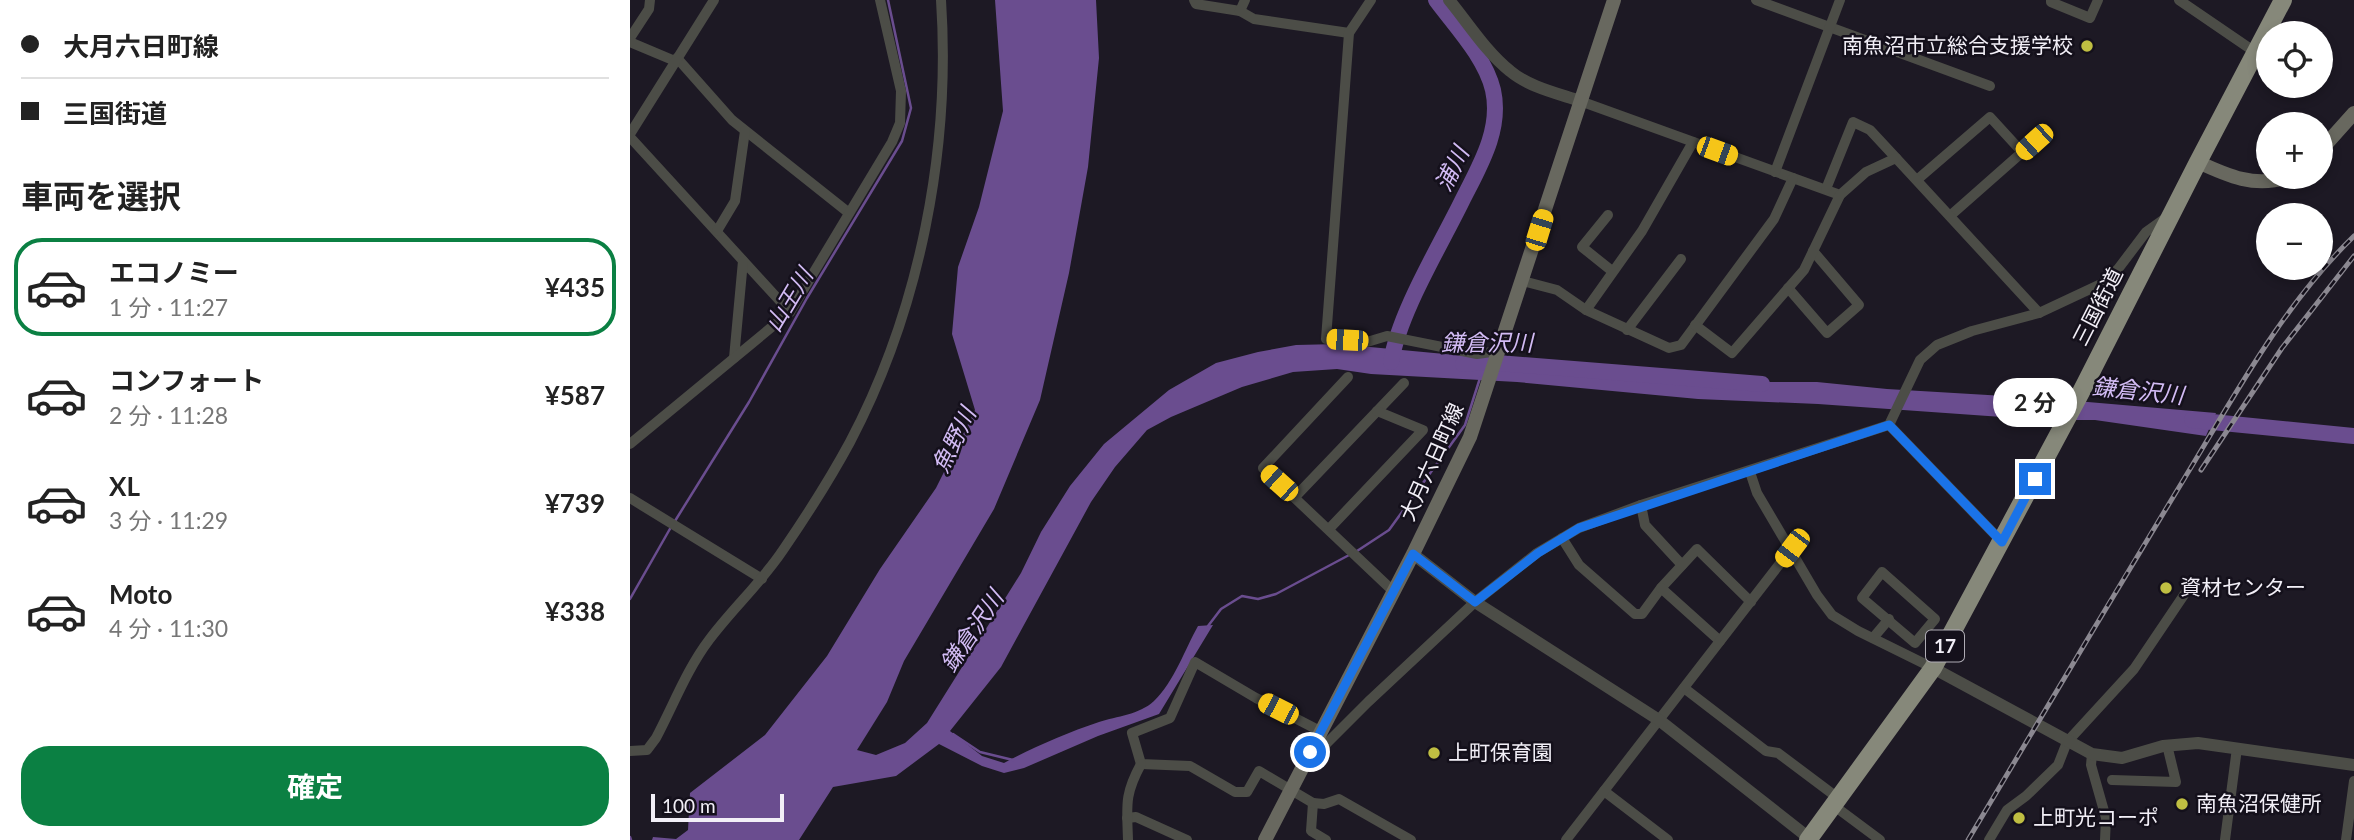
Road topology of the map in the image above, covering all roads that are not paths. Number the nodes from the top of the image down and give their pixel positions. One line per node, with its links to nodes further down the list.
1 (650, 0): 19 (street)
2 (713, 0): 21 (street)
3 (880, 0): 39 (street)
4 (941, 0): 72 (street)
5 (1194, 0): 16 (street)
6 (1245, 0): 16 (street)
7 (1371, 0): 18 (street)
8 (1449, 0): 23 (street)
9 (1614, 0): 23 (main road, 大月六日町線)
10 (1756, 0): 17 (street)
11 (1840, 0): 17 (street)
12 (2051, 0): 13 (street)
13 (2098, 0)
14 (2179, 0): 20 (street)
15 (2283, 0): 20 (highway, 三国街道 / 17)
16 (1240, 11): 18 (street)
17 (1830, 27): 22 (street); 33 (street)
18 (1349, 33): 55 (street)
19 (630, 40): 21 (street)
20 (2255, 52): 32 (highway, 三国街道 / 17)
21 (676, 59): 25 (street); 27 (street)
22 (1990, 86)
23 (1580, 101): 29 (street); 48 (main road, 大月六日町線)
24 (2354, 113): 28 (main road)
25 (745, 131): 39 (street); 43 (street)
26 (2045, 132): 30 (street)
27 (630, 135): 43 (street)
28 (2333, 136)
29 (1693, 142): 33 (street); 47 (street)
30 (2022, 152): 35 (street); 42 (street)
31 (1896, 158): 35 (street); 37 (street); 38 (street)
32 (2198, 162): 36 (main road); 40 (highway, 三国街道 / 17)
33 (1775, 172): 34 (street)
34 (1793, 178): 37 (street); 53 (street)
35 (1918, 179): 42 (street)
36 (2256, 180)
37 (1826, 189): 38 (street)
38 (1840, 195): 44 (street)
39 (849, 213): 51 (street)
40 (2172, 213): 52 (street); 68 (highway, 三国街道 / 17)
41 (1608, 215): 47 (street)
42 (1951, 215): 52 (street)
43 (717, 231): 46 (street)
44 (1813, 251): 49 (street); 49 (street)
45 (1681, 259): 54 (street)
46 (743, 261): 51 (street); 56 (street)
47 (1612, 271): 50 (street)
48 (1523, 281): 50 (street); 55 (main road, 大月六日町線)
49 (1788, 288): 53 (street)
50 (1586, 310): 54 (street)
51 (790, 312): 56 (street)
52 (2039, 313): 60 (street)
53 (1695, 326): 54 (street)
54 (1627, 330)
55 (1499, 351): 70 (main road, 大月六日町線)
56 (734, 358): 61 (street)
57 (1348, 377): 63 (street)
58 (1404, 383): 59 (street)
59 (1377, 411): 63 (street); 66 (street)
60 (1889, 425): 62 (street); 68 (street)
61 (630, 444)
62 (1750, 472): 65 (street); 69 (street)
63 (1296, 497): 66 (street)
64 (630, 498): 72 (street)
65 (1642, 505): 67 (street); 71 (street)
66 (1329, 529): 75 (street)
67 (1562, 538): 74 (street); 76 (street)
68 (2002, 542): 81 (highway, 三国街道 / 17)
69 (1792, 548): 77 (street); 79 (street)
70 (1413, 554): 75 (main road, 大月六日町線); 76 (street)
71 (1682, 565): 74 (street); 77 (street)
72 (762, 579): 88 (street)
73 (2192, 583): 85 (street)
74 (1661, 588): 80 (street)
75 (1393, 591): 84 (main road, 大月六日町線)
76 (1475, 602): 83 (street); 92 (street)
77 (1751, 602): 80 (street)
78 (1889, 619): 78 (street); 79 (street)
79 (1872, 638): 81 (street)
80 (1720, 641): 82 (street)
81 (1933, 668): 85 (street); 97 (highway, 三国街道 / 17)
82 (1684, 688): 83 (street); 97 (street)
83 (1660, 720): 96 (street); 101 (street)
84 (1320, 731): 90 (street); 92 (main road, 大月六日町線)
85 (2067, 742): 89 (street); 110 (street)
86 (2167, 745): 87 (street); 89 (street); 93 (street)
87 (2237, 748): 91 (street); 112 (street)
88 (630, 751)
89 (2092, 754): 111 (street)
90 (1141, 764): 95 (street); 99 (street)
91 (2354, 765)
92 (1300, 772): 95 (main road, 大月六日町線)
93 (2112, 780)
94 (2354, 781): 113 (street)
95 (1292, 789): 98 (street); 104 (main road, 大月六日町線)
96 (1604, 791): 107 (street); 108 (street)
97 (1836, 802): 101 (highway, 三国街道 / 17); 109 (street)
98 (1313, 803): 100 (street); 106 (street)
99 (1127, 818): 102 (street); 103 (street)
100 (1311, 836): 105 (street)
101 (1808, 839)
102 (1128, 840)
103 (1187, 840)
104 (1265, 840)
105 (1326, 840)
106 (1411, 840)
107 (1566, 840)
108 (1668, 840)
109 (1880, 840)
110 (1989, 840)
111 (2105, 840)
112 (2225, 840)
113 (2346, 840)

